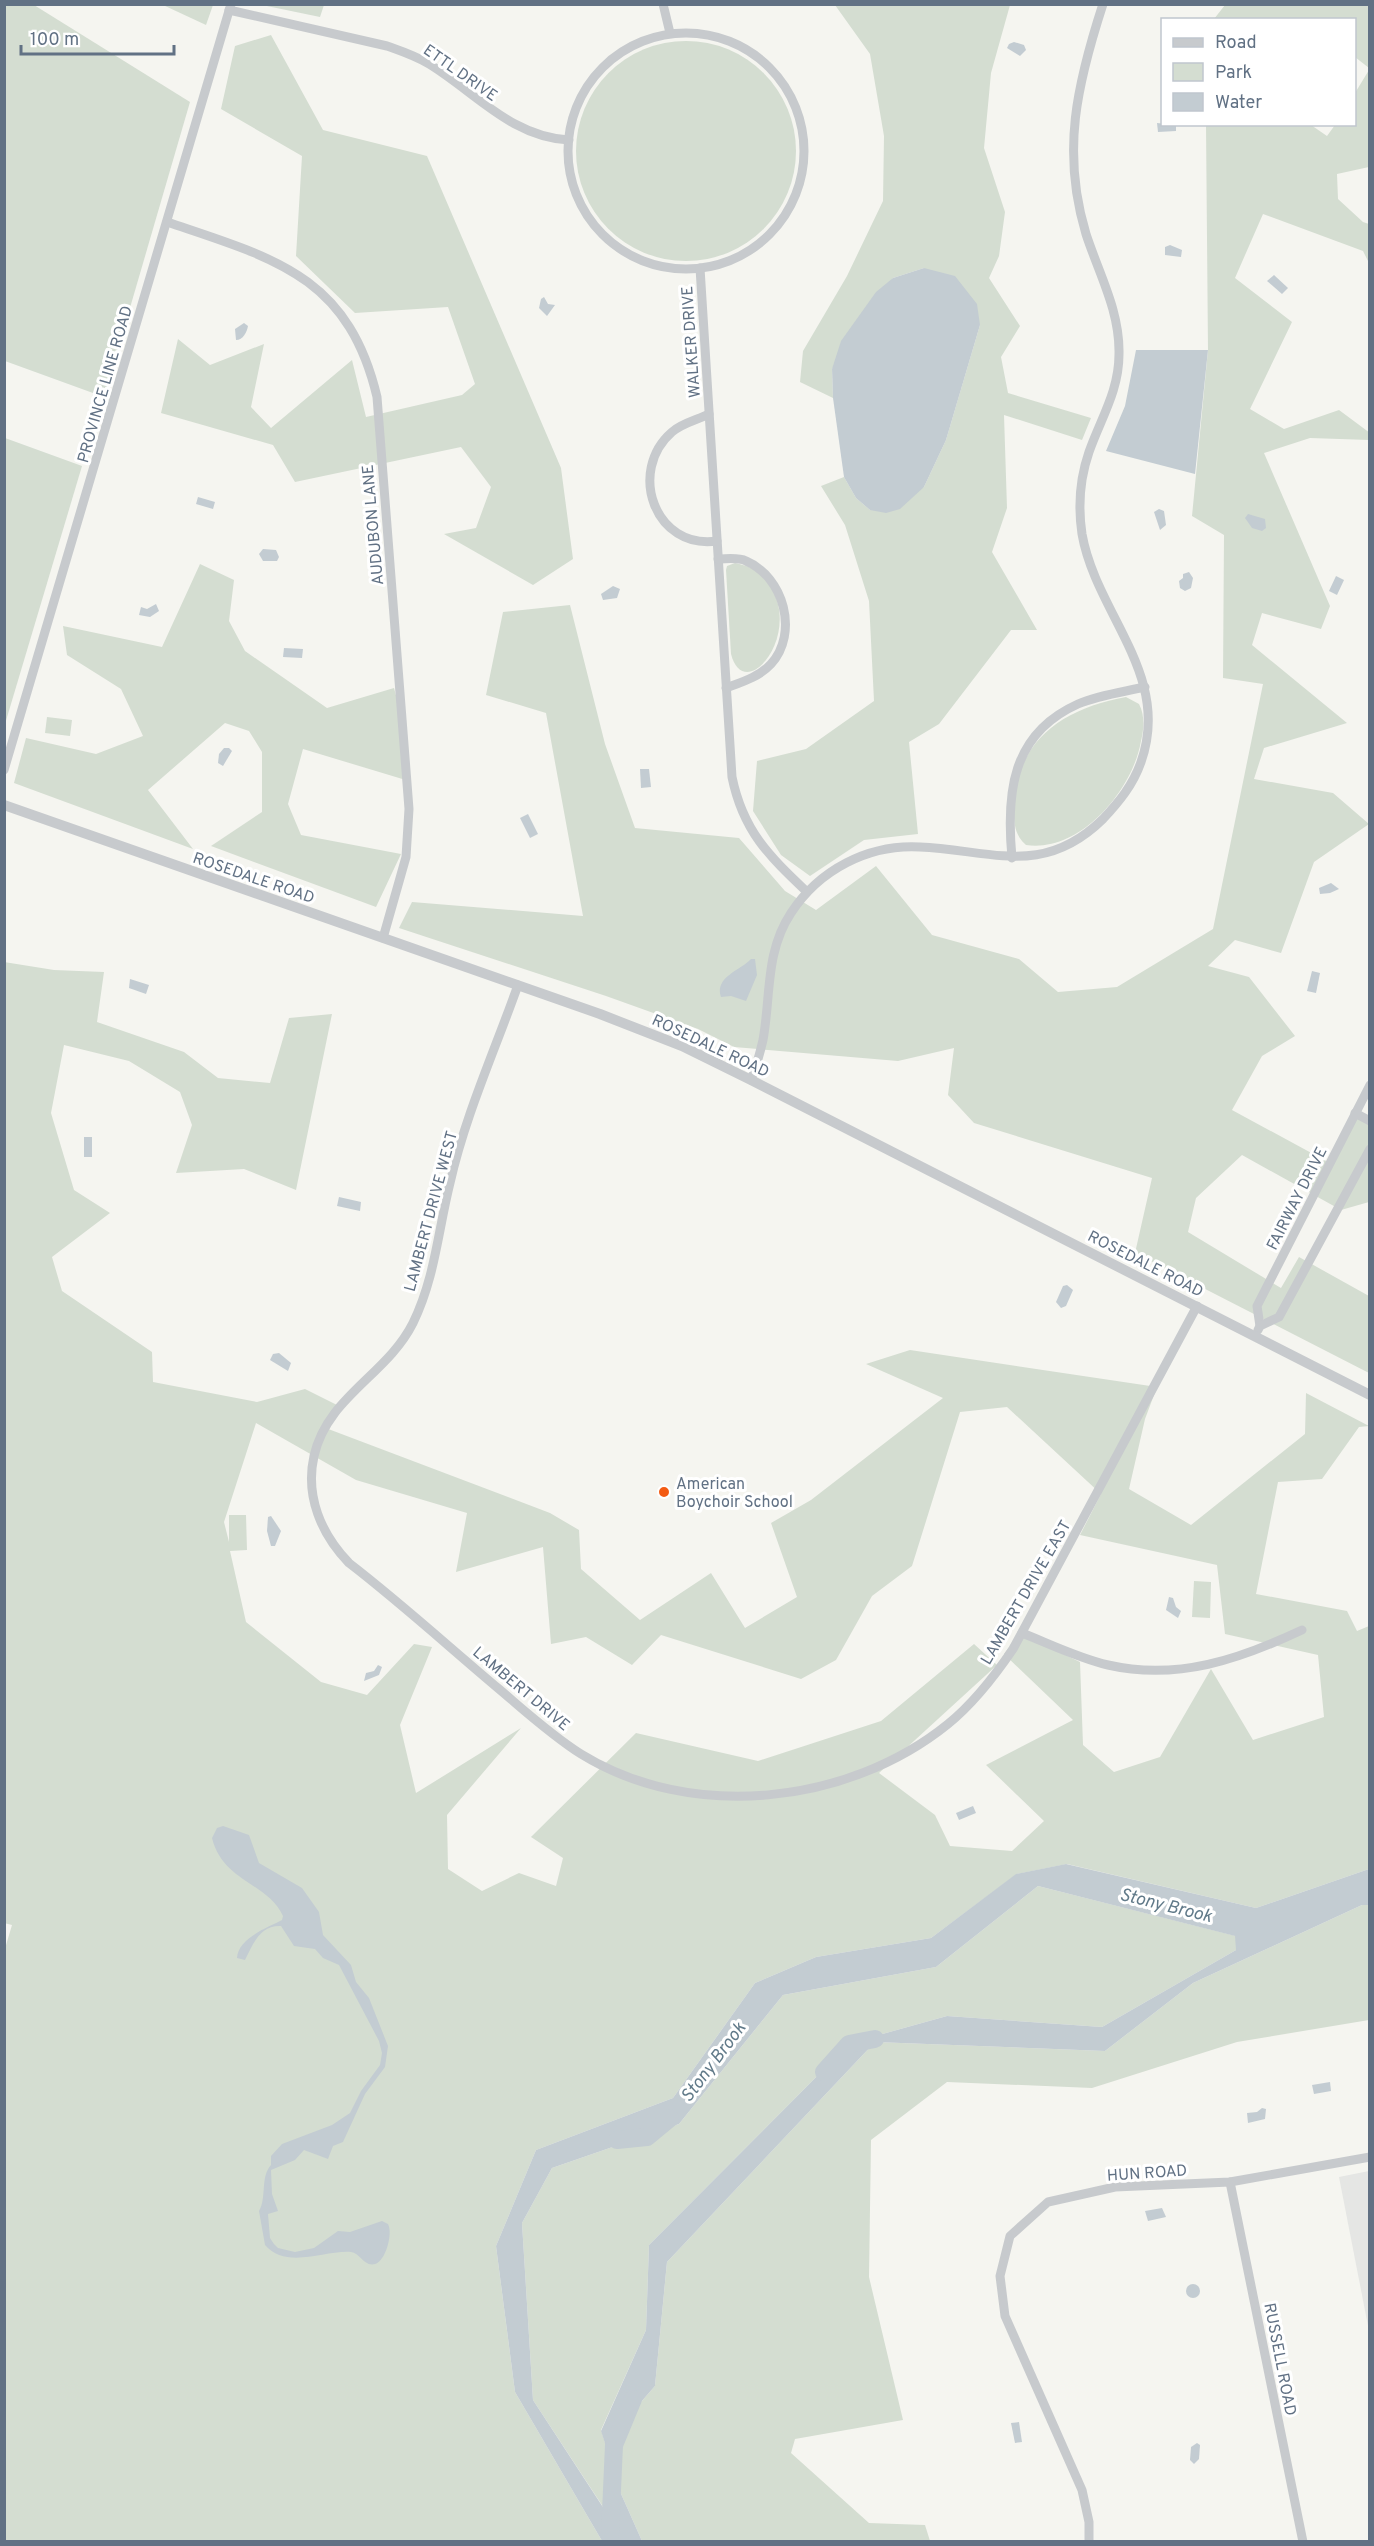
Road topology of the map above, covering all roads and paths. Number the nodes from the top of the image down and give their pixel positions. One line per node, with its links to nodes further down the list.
1 (663, 4): 4 (street)
2 (1103, 4): 11 (street)
3 (230, 7): 5 (street, ETTL DRIVE); 6 (street, PROVINCE LINE ROAD)
4 (670, 33): 5 (street); 7 (street)
5 (569, 140): 7 (street)
6 (167, 222): 13 (street, PROVINCE LINE ROAD); 17 (street, AUDUBON LANE)
7 (700, 268): 8 (street, WALKER DRIVE)
8 (709, 414): 9 (street, WALKER DRIVE); 9 (street, WALKER DRIVE)
9 (717, 541): 10 (street, WALKER DRIVE)
10 (718, 559): 12 (street, WALKER DRIVE); 12 (street)
11 (1145, 687): 15 (street); 15 (street)
12 (726, 688): 16 (street, WALKER DRIVE)
13 (4, 770)
14 (4, 805): 17 (street, ROSEDALE ROAD)
15 (1012, 858): 16 (street)
16 (807, 892): 19 (street)
17 (383, 938): 18 (street, ROSEDALE ROAD)
18 (518, 985): 19 (street, ROSEDALE ROAD); 27 (street, LAMBERT DRIVE WEST)
19 (751, 1080): 24 (street, ROSEDALE ROAD)
20 (1370, 1085): 21 (street, FAIRWAY DRIVE)
21 (1355, 1113): 22 (street); 25 (street, FAIRWAY DRIVE)
22 (1370, 1121)
23 (1370, 1149): 25 (street)
24 (1197, 1306): 25 (street, ROSEDALE ROAD); 29 (street, LAMBERT DRIVE EAST)
25 (1257, 1330): 26 (street, ROSEDALE ROAD)
26 (1370, 1395)
27 (365, 1576): 30 (street, LAMBERT DRIVE)
28 (1302, 1630): 29 (street)
29 (1022, 1633): 30 (street, LAMBERT DRIVE EAST)
30 (677, 1791)
31 (1370, 2157): 32 (street, HUN ROAD)
32 (1230, 2182): 33 (street, HUN ROAD); 34 (street, RUSSELL ROAD)
33 (1089, 2541)
34 (1303, 2541)

